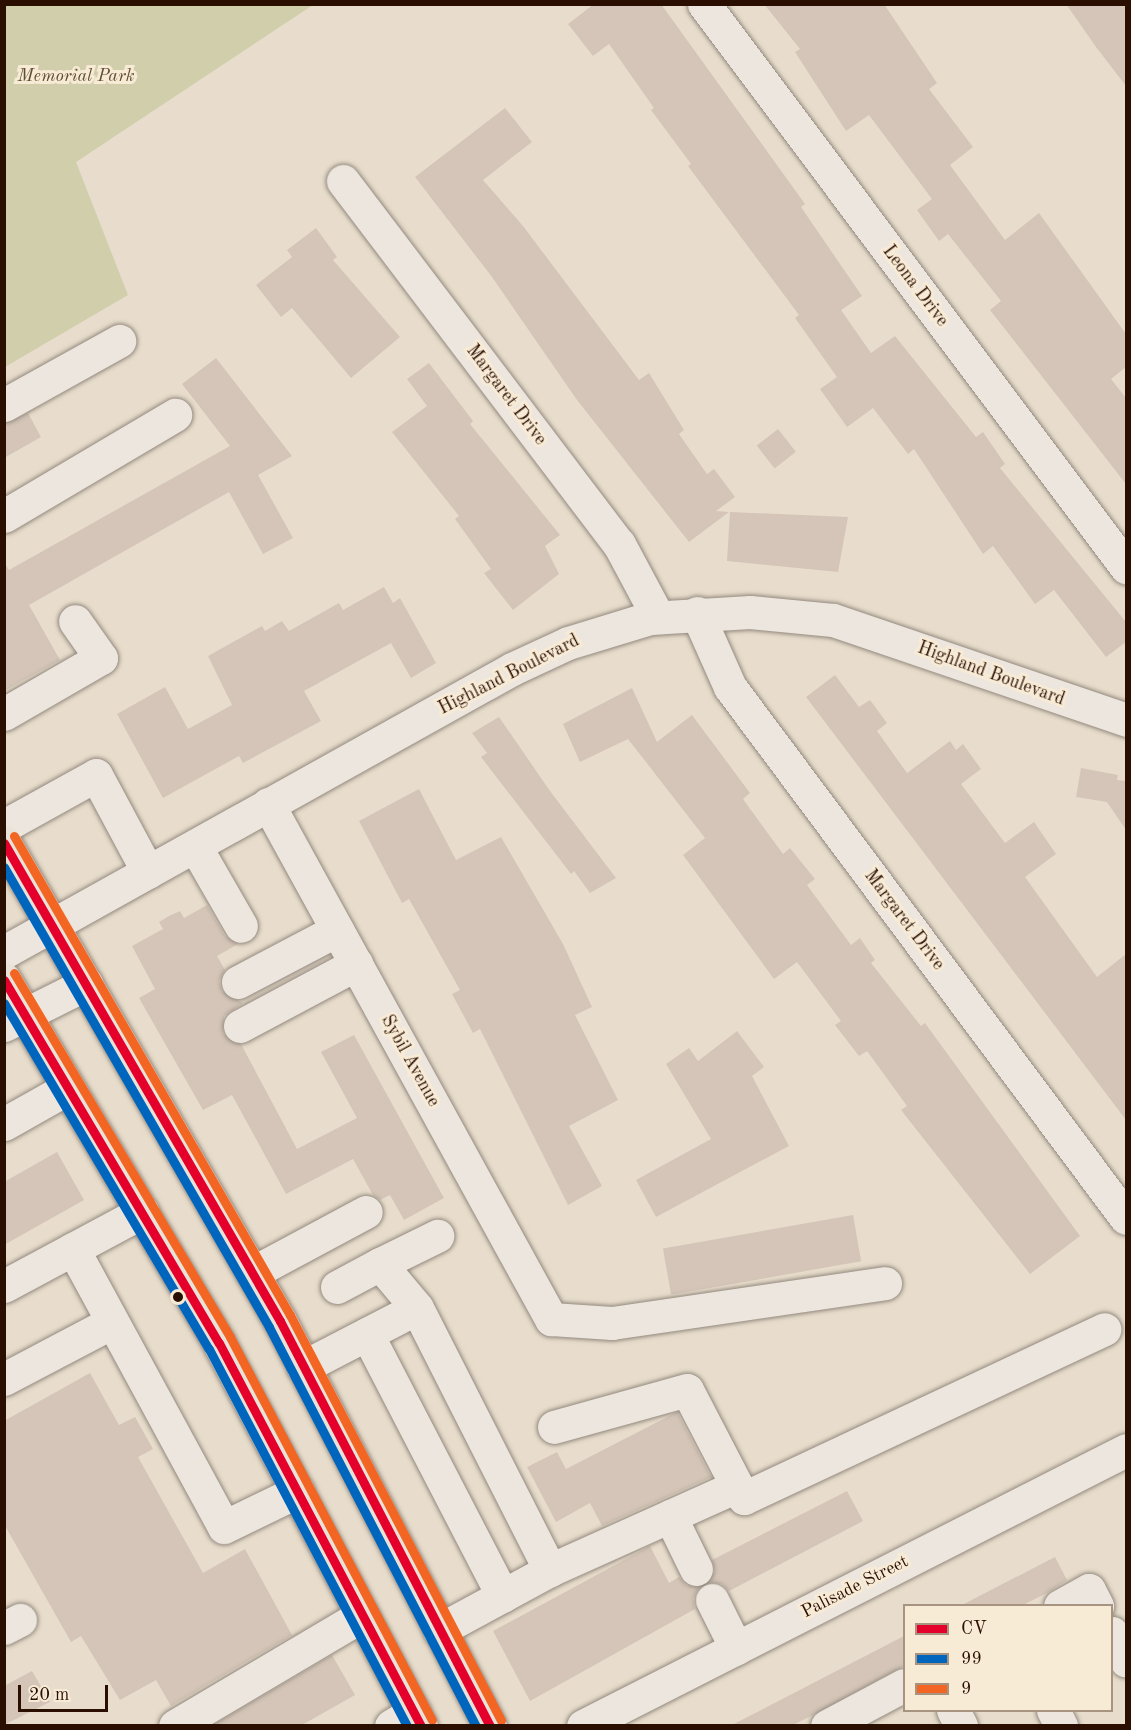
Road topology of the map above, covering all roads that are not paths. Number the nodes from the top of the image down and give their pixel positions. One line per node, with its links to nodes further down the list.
1 (704, 4): 7 (street, Leona Drive)
2 (344, 181): 9 (street, Margaret Drive)
3 (119, 341): 4 (street)
4 (4, 405)
5 (175, 415): 6 (street)
6 (4, 516)
7 (1126, 567)
8 (697, 613): 9 (street, Highland Boulevard); 12 (street, Highland Boulevard); 32 (street, Margaret Drive)
9 (658, 617): 13 (street, Highland Boulevard)
10 (75, 621): 11 (street)
11 (4, 714)
12 (1126, 720)
13 (268, 804): 16 (street, Highland Boulevard); 20 (street, Sybil Avenue)
14 (4, 826): 17 (street)
15 (4, 842): 19 (main road)
16 (195, 846): 17 (street, Highland Boulevard); 18 (street)
17 (148, 872): 19 (street, Highland Boulevard)
18 (241, 926)
19 (54, 927): 21 (street, Highland Boulevard); 25 (main road)
20 (337, 930): 22 (street, Sybil Avenue); 24 (street)
21 (4, 952)
22 (356, 964): 27 (street); 37 (street, Sybil Avenue)
23 (4, 979): 26 (main road)
24 (238, 982)
25 (86, 984): 26 (street); 36 (main road)
26 (15, 1019): 28 (main road)
27 (240, 1026)
28 (68, 1088): 29 (street); 30 (main road)
29 (4, 1124)
30 (142, 1212): 34 (street); 49 (main road)
31 (366, 1212): 36 (street)
32 (1126, 1218)
33 (437, 1236): 35 (street)
34 (73, 1249): 38 (street); 41 (street)
35 (380, 1264): 39 (street); 40 (street)
36 (252, 1273): 44 (main road)
37 (885, 1283)
38 (4, 1286)
39 (338, 1287)
40 (417, 1308): 43 (street); 52 (street)
41 (110, 1323): 45 (street); 49 (street)
42 (1104, 1329): 48 (street)
43 (367, 1334): 44 (street); 53 (street)
44 (303, 1367): 58 (main road)
45 (4, 1379)
46 (554, 1427): 48 (street)
47 (1126, 1450): 60 (street, Palisade Street)
48 (737, 1486): 50 (street)
49 (298, 1491): 57 (main road)
50 (670, 1516): 51 (street); 52 (street)
51 (696, 1569)
52 (550, 1570): 53 (street)
53 (503, 1596): 58 (street)
54 (712, 1600): 60 (street)
55 (1062, 1604): 56 (street)
56 (1096, 1604)
57 (363, 1615): 63 (main road); 65 (street)
58 (440, 1630): 66 (main road)
59 (1113, 1635): 61 (street)
60 (736, 1648): 67 (street, Palisade Street)
61 (1126, 1661)
62 (903, 1687): 64 (street)
63 (409, 1721)
64 (847, 1721)
65 (175, 1725)
66 (490, 1725)
67 (583, 1725)

